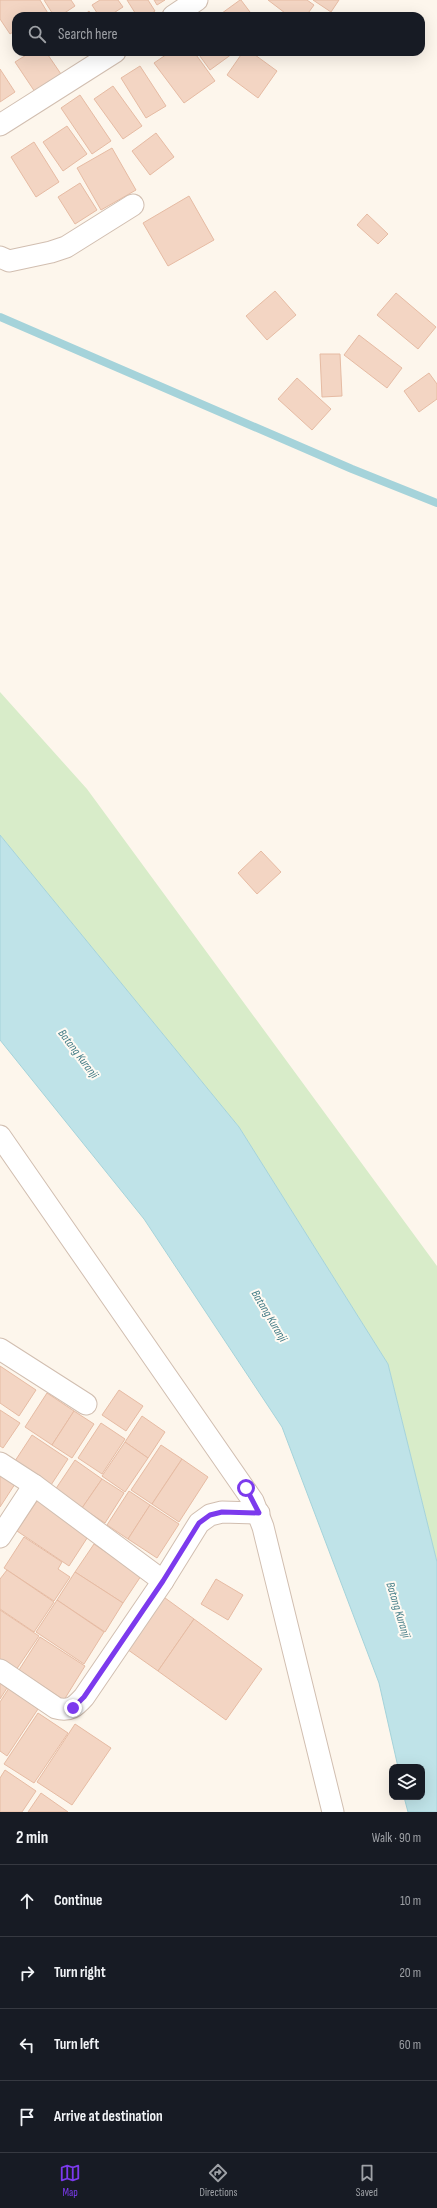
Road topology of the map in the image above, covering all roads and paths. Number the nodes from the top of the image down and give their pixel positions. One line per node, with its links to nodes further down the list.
1 (197, 0): 2 (street)
2 (179, 12)
3 (109, 56): 4 (street)
4 (0, 125)
5 (133, 205): 6 (street)
6 (0, 257)
7 (0, 1136): 12 (street)
8 (0, 1349): 9 (street)
9 (86, 1404)
10 (0, 1463): 11 (street)
11 (34, 1485): 13 (street); 14 (street)
12 (259, 1513): 14 (street); 16 (street)
13 (0, 1537)
14 (163, 1581): 15 (street)
15 (0, 1670)
16 (333, 1812)

